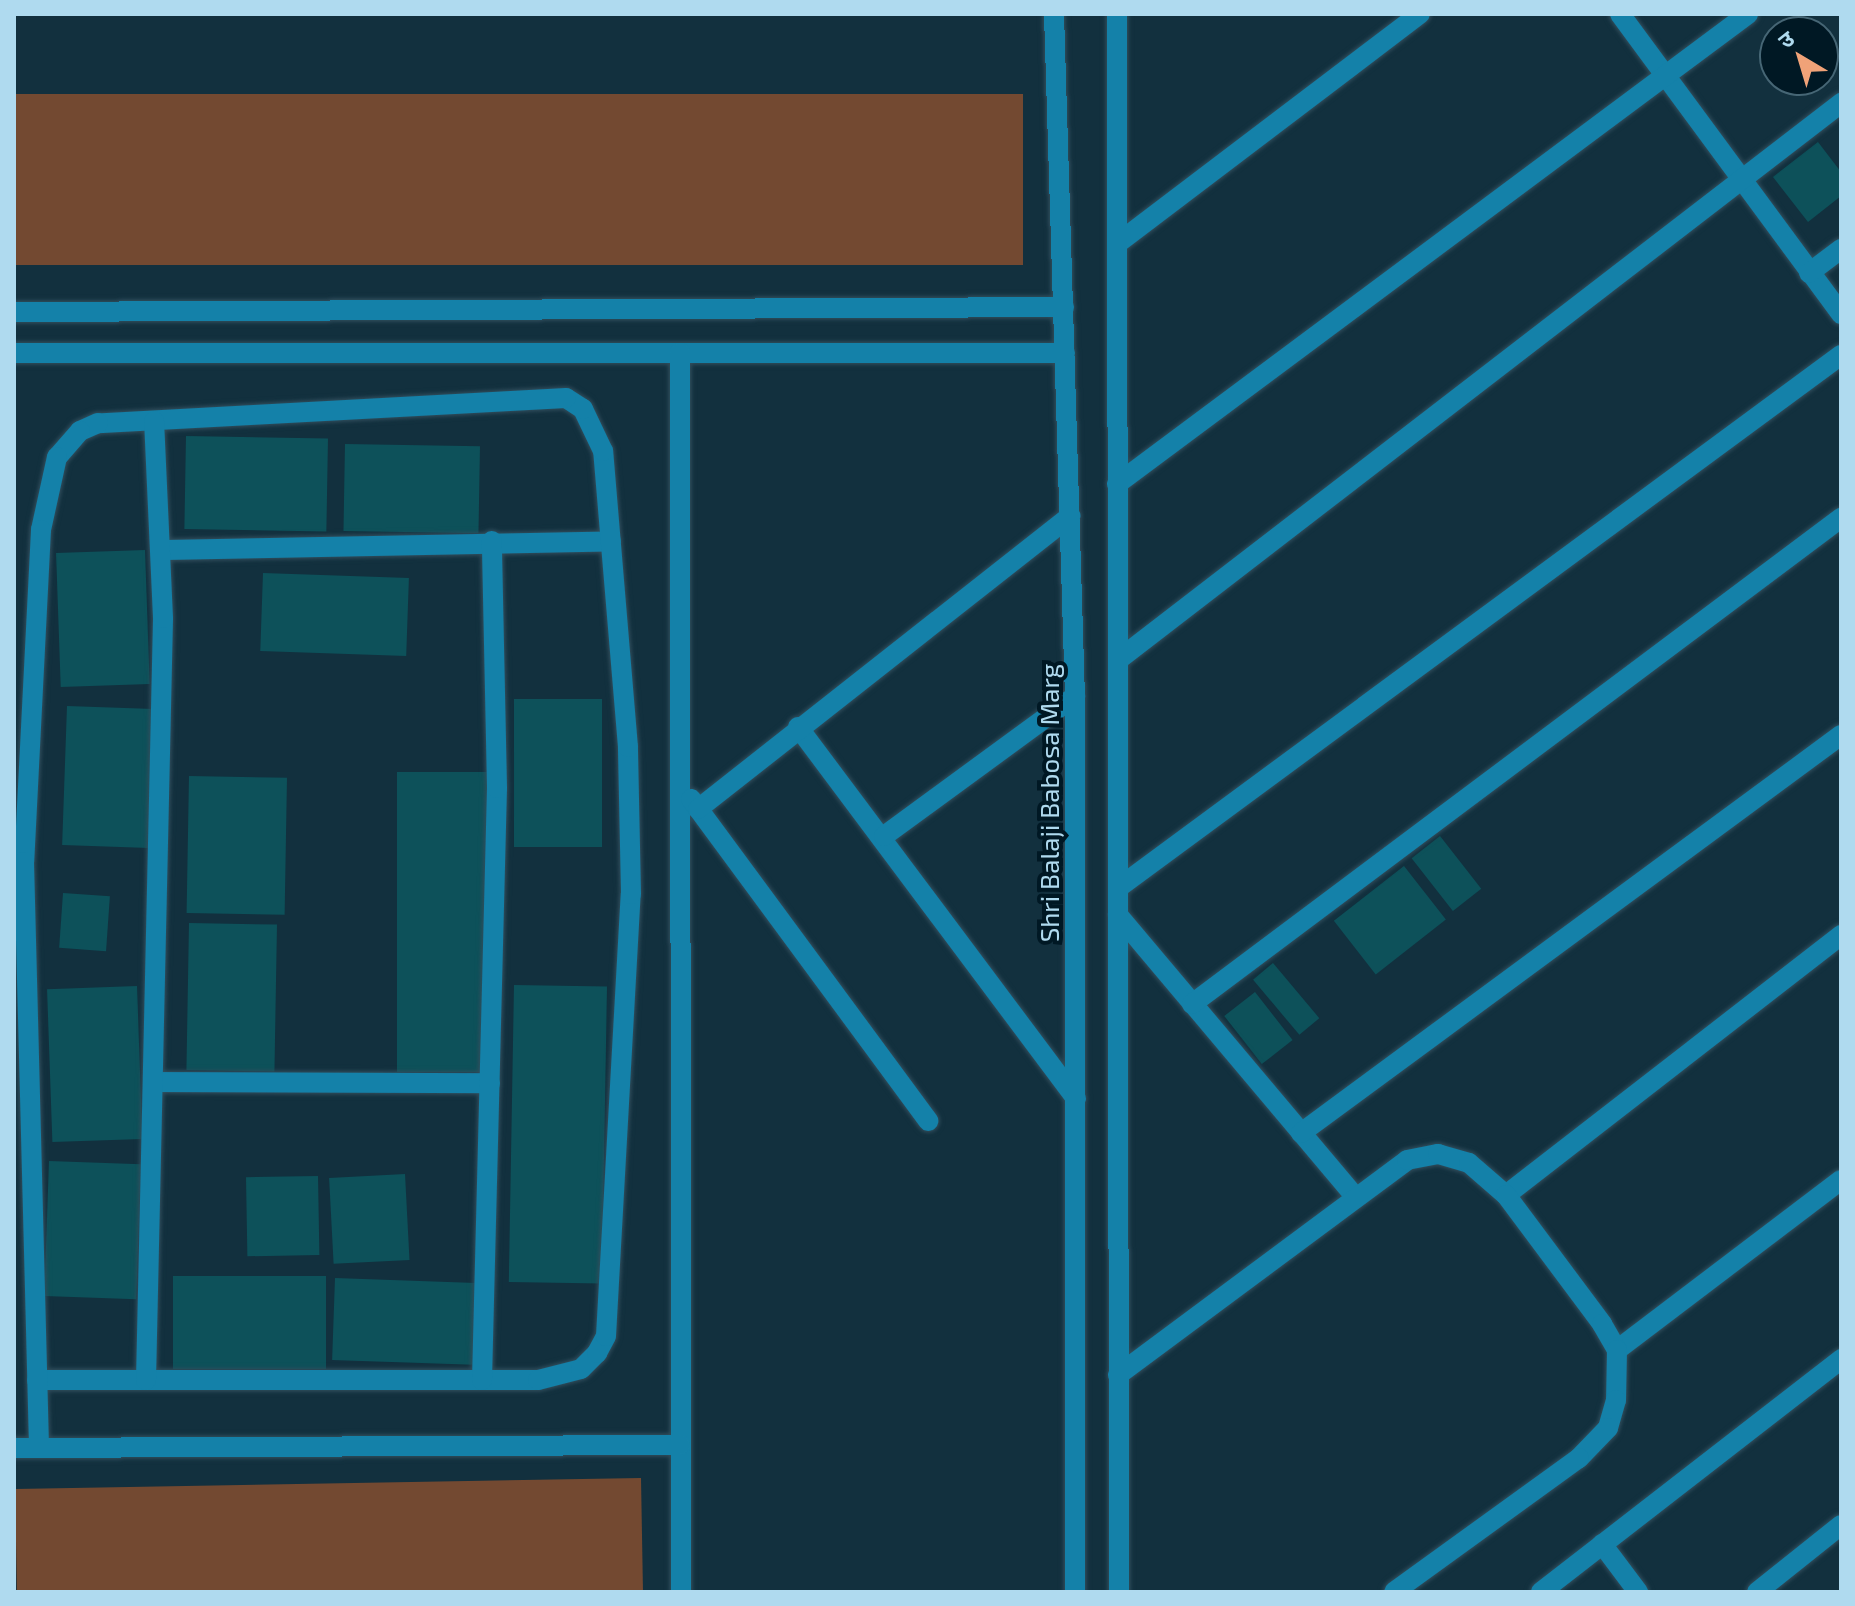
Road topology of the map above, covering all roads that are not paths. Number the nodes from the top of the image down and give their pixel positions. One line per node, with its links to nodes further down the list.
1 (1054, 14): 12 (street, Shri Balaji Babosa Marg)
2 (1117, 14): 9 (street)
3 (1420, 14): 9 (street)
4 (1620, 14): 6 (street)
5 (1748, 14): 6 (street)
6 (1665, 76): 8 (street); 20 (street)
7 (1841, 103): 8 (street)
8 (1743, 182): 11 (street); 26 (street)
9 (1118, 243): 20 (street)
10 (1841, 249): 11 (street)
11 (1809, 273): 14 (street)
12 (1064, 307): 13 (street); 17 (street, Shri Balaji Babosa Marg)
13 (14, 312)
14 (1841, 314)
15 (14, 353): 16 (street)
16 (680, 353): 17 (street); 30 (street)
17 (1065, 353): 21 (street, Shri Balaji Babosa Marg)
18 (1841, 355): 33 (street)
19 (154, 421): 24 (street); 25 (street); 48 (street)
20 (1117, 484): 26 (street)
21 (1071, 516): 27 (street, Shri Balaji Babosa Marg); 28 (street)
22 (1841, 518): 36 (street)
23 (492, 541): 24 (street); 25 (street); 38 (street)
24 (611, 541): 50 (street)
25 (162, 550): 37 (street)
26 (1118, 660): 33 (street)
27 (1075, 696): 32 (street); 39 (street, Shri Balaji Babosa Marg)
28 (798, 727): 31 (street); 32 (street)
29 (1841, 735): 41 (street)
30 (679, 784): 31 (street); 51 (street)
31 (698, 809): 40 (street)
32 (884, 836): 39 (street)
33 (1118, 888): 34 (street)
34 (1118, 915): 36 (street); 47 (street)
35 (1841, 935): 43 (street)
36 (1192, 1004): 41 (street)
37 (156, 1082): 38 (street); 49 (street)
38 (490, 1083): 50 (street)
39 (1076, 1098): 57 (street, Shri Balaji Babosa Marg)
40 (928, 1121)
41 (1301, 1133): 44 (street)
42 (1841, 1180): 45 (street)
43 (1506, 1195): 44 (street); 45 (street)
44 (1355, 1196): 47 (street)
45 (1617, 1350): 59 (street)
46 (1841, 1359): 55 (street)
47 (1118, 1375): 58 (street)
48 (37, 1380): 49 (street); 53 (street)
49 (146, 1380): 50 (street)
50 (482, 1380)
51 (680, 1445): 53 (street); 56 (street)
52 (14, 1448): 53 (street)
53 (39, 1448)
54 (1841, 1525): 62 (street)
55 (1602, 1544): 60 (street); 61 (street)
56 (681, 1592)
57 (1075, 1592)
58 (1119, 1592)
59 (1394, 1592)
60 (1541, 1592)
61 (1638, 1592)
62 (1757, 1592)

